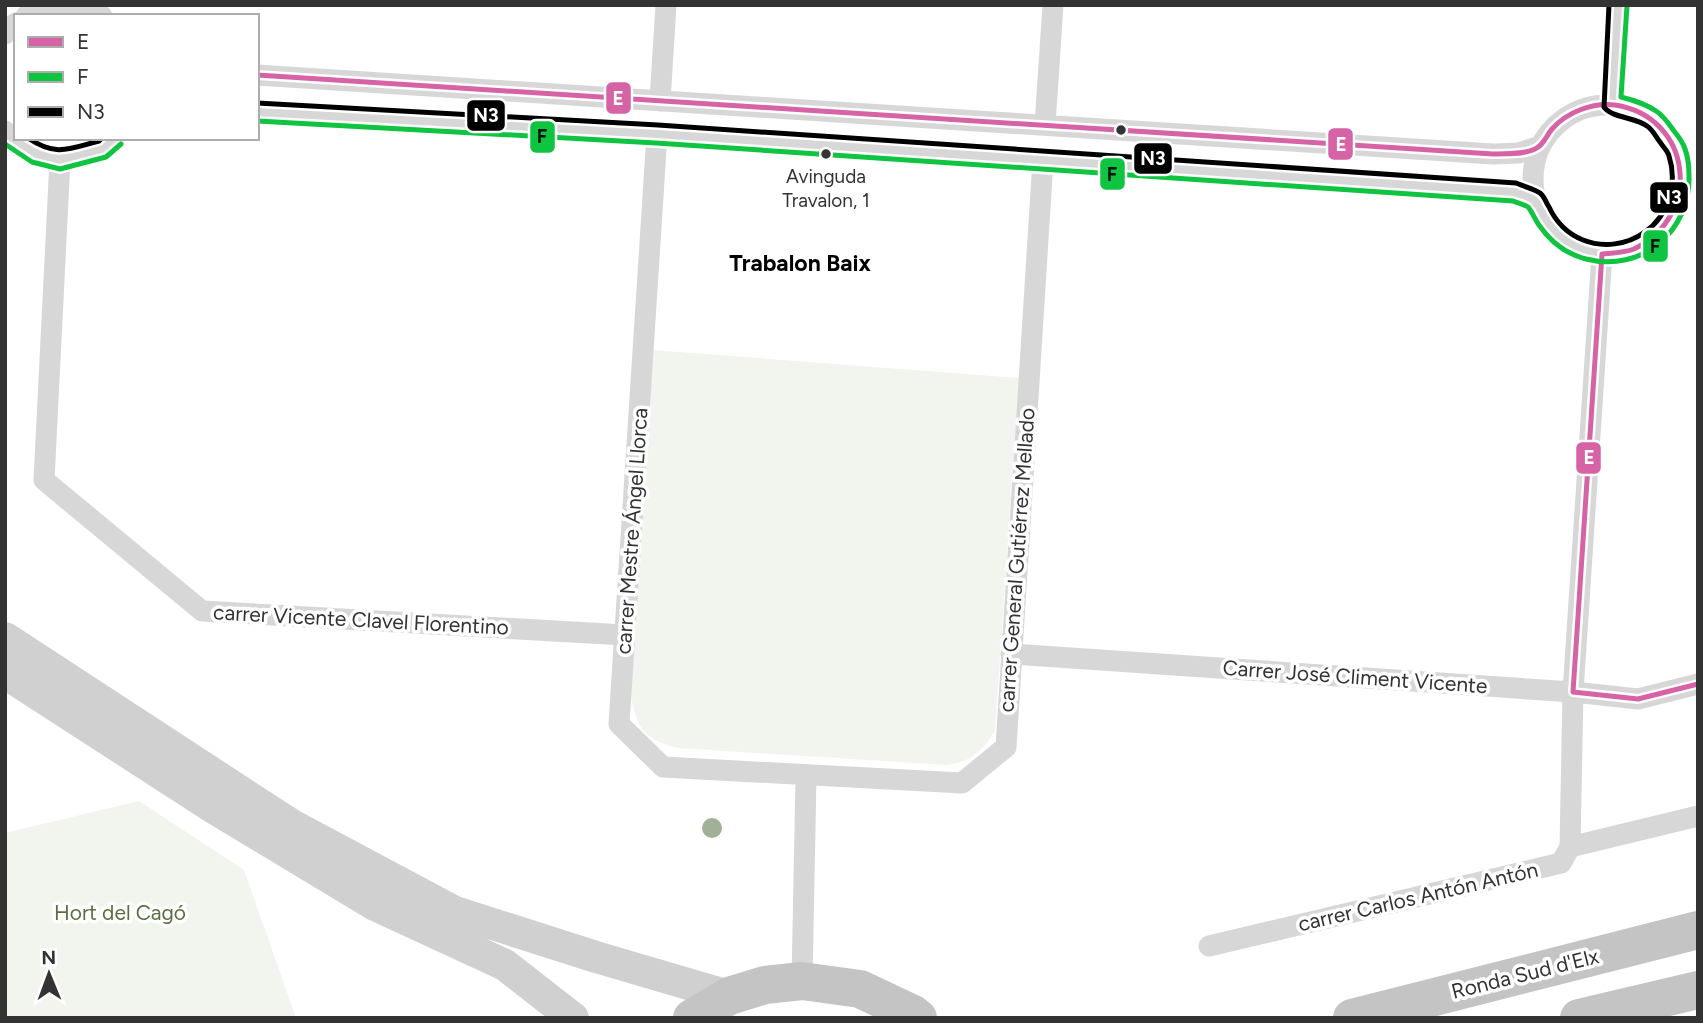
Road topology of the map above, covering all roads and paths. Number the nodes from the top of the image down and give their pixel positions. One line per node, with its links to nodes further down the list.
1 (70, 5): 5 (street); 6 (street)
2 (666, 5): 8 (street)
3 (1052, 5): 11 (street)
4 (1618, 5): 9 (street)
5 (28, 14)
6 (100, 14)
7 (259, 75): 8 (street)
8 (660, 101): 11 (street)
9 (1612, 104): 15 (street); 18 (street)
10 (259, 112): 12 (street)
11 (1045, 125): 15 (street)
12 (657, 134): 17 (street); 21 (street, carrer Mestre Ángel Llorca)
13 (15, 140): 16 (street)
14 (113, 140): 16 (street)
15 (1540, 146): 19 (street)
16 (60, 160): 21 (street, carrer Vicente Clavel Florentino)
17 (1043, 160): 19 (street); 23 (street, carrer General Gutiérrez Mellado)
18 (1690, 182): 20 (street)
19 (1536, 201): 20 (street)
20 (1601, 254): 26 (street)
21 (625, 635): 27 (street, carrer Mestre Ángel Llorca)
22 (5, 638): 34 (main road)
23 (1011, 654): 26 (street, Carrer José Climent Vicente); 27 (street, carrer General Gutiérrez Mellado)
24 (5, 673): 35 (main road)
25 (1698, 684): 26 (street, Carrer José Climent Vicente)
26 (1573, 692): 29 (street)
27 (806, 776): 32 (street)
28 (1698, 816): 29 (street, carrer Carlos Antón Antón)
29 (1570, 847): 31 (street, carrer Carlos Antón Antón)
30 (1698, 930): 38 (highway, Ronda Sud d'Elx)
31 (1209, 946)
32 (802, 981): 34 (highway); 37 (highway)
33 (1698, 990): 39 (highway)
34 (729, 996): 36 (highway)
35 (573, 1018)
36 (692, 1018)
37 (918, 1018)
38 (1352, 1018)
39 (1579, 1018)

